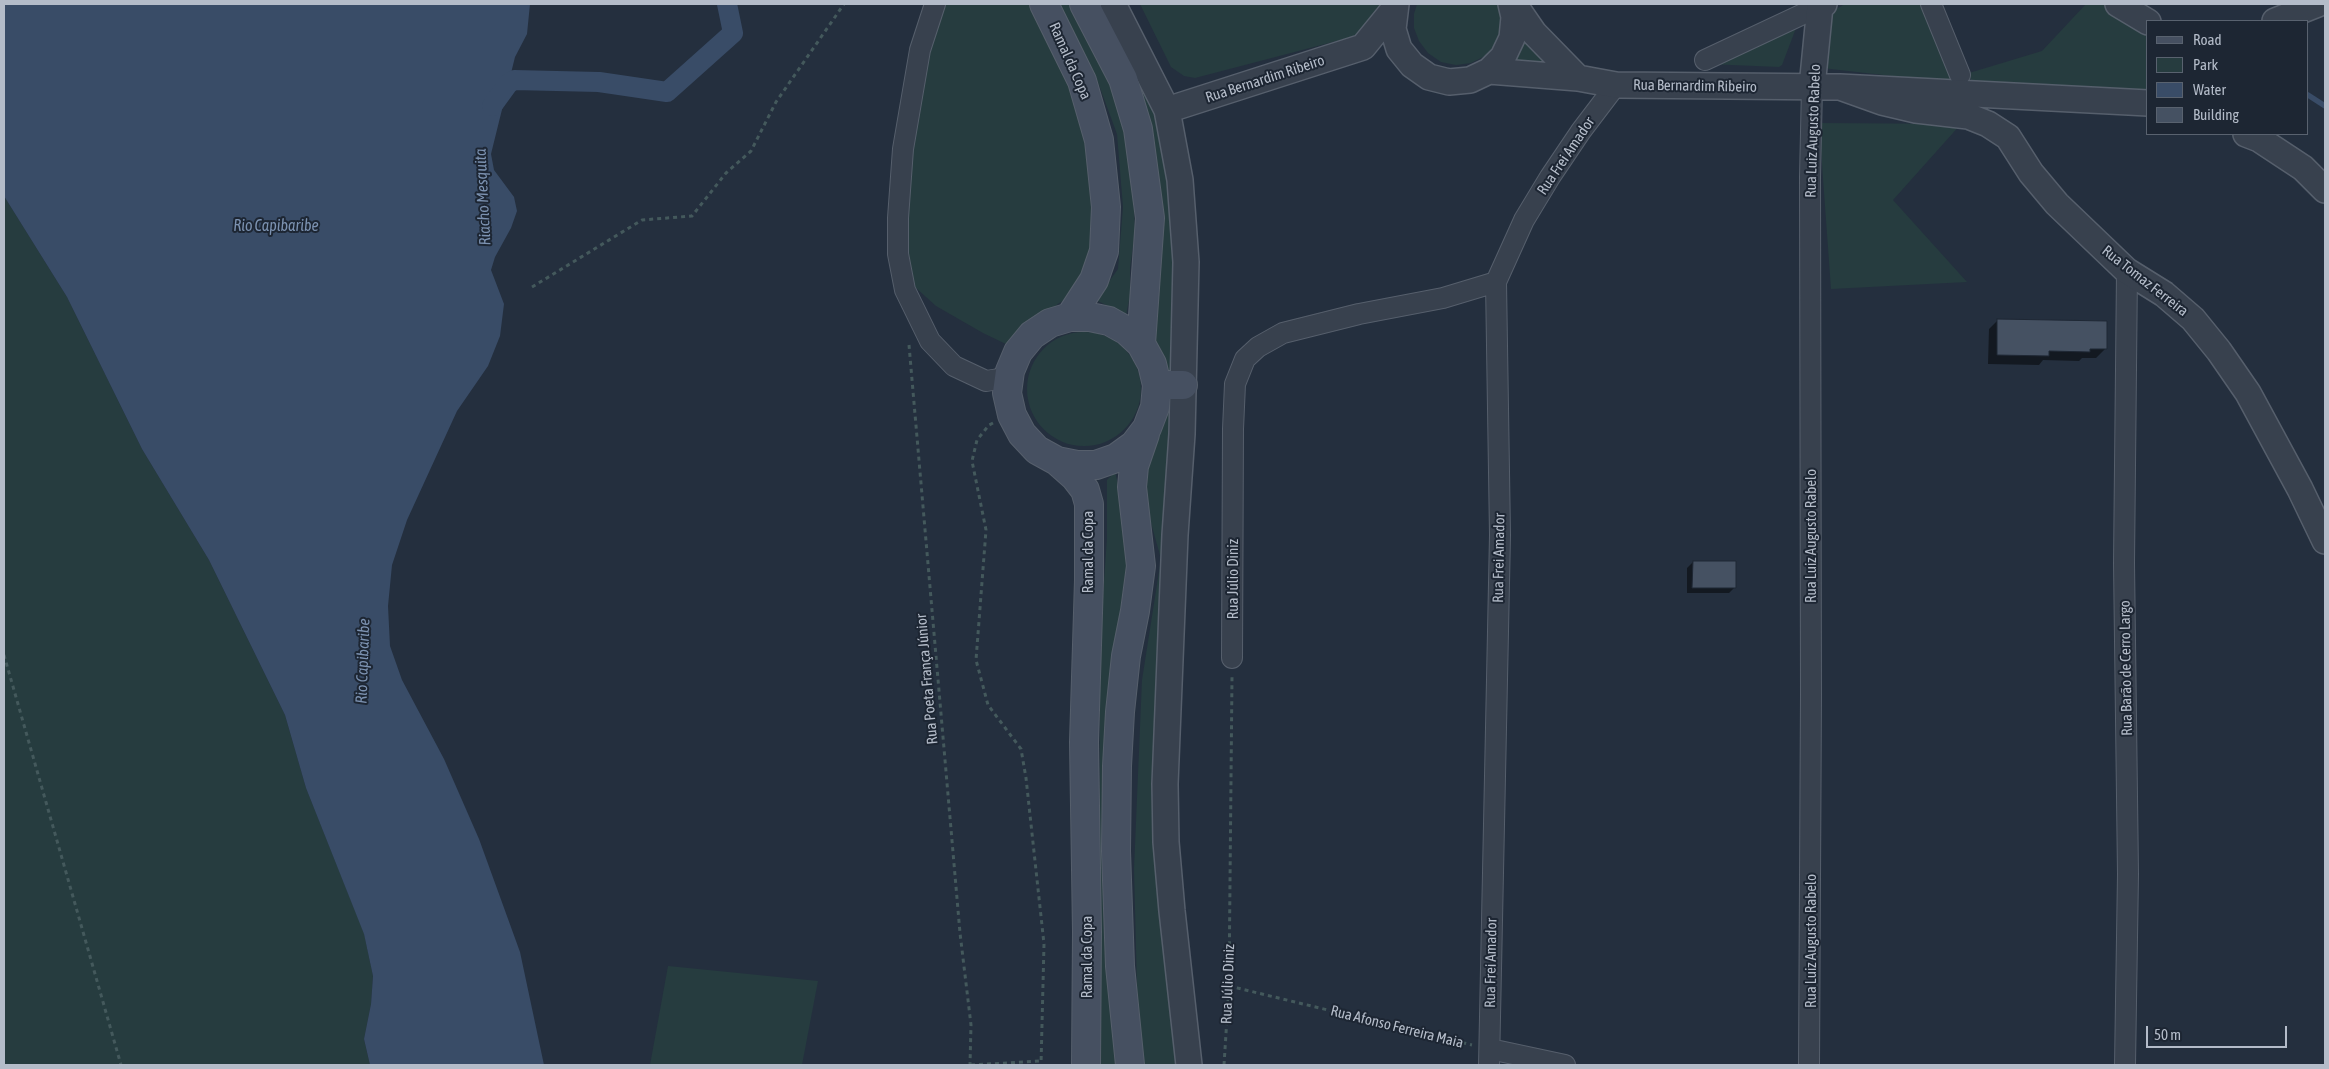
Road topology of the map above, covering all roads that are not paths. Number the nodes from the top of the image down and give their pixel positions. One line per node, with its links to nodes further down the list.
1 (935, 4): 32 (street)
2 (1044, 4): 30 (main road, Ramal da Copa)
3 (1084, 4): 31 (main road)
4 (1113, 4): 24 (street)
5 (1512, 4): 16 (street); 18 (street)
6 (1931, 4): 17 (street)
7 (2118, 4): 12 (street)
8 (1822, 5): 14 (street, Rua Bernardim Ribeiro); 20 (street, Rua Luiz Augusto Rabelo)
9 (1395, 6): 13 (street); 15 (street)
10 (2308, 8): 11 (street)
11 (2278, 20)
12 (2146, 21)
13 (1363, 47): 15 (street); 24 (street, Rua Bernardim Ribeiro)
14 (1705, 60)
15 (1412, 65): 16 (street)
16 (1488, 71): 18 (street, Rua Bernardim Ribeiro)
17 (1960, 75)
18 (1578, 78): 19 (street, Rua Bernardim Ribeiro)
19 (1616, 85): 20 (street, Rua Bernardim Ribeiro); 29 (street, Rua Frei Amador)
20 (1812, 87): 21 (street, Rua Bernardim Ribeiro); 43 (street, Rua Luiz Augusto Rabelo)
21 (1840, 87): 22 (street, Rua Bernardim Ribeiro); 26 (street, Rua Tomaz Ferreira)
22 (2013, 98): 23 (street, Rua Bernardim Ribeiro); 26 (street)
23 (2146, 103)
24 (1167, 110): 33 (street)
25 (2248, 135): 27 (street)
26 (2008, 138): 28 (street, Rua Tomaz Ferreira)
27 (2325, 190)
28 (2127, 271): 36 (street, Rua Tomaz Ferreira); 44 (street, Rua Barão de Cerro Largo)
29 (1496, 282): 37 (street, Rua Júlio Diniz); 38 (street, Rua Frei Amador)
30 (1070, 317): 31 (main road); 32 (main road, Ramal da Copa)
31 (1141, 344): 33 (main road)
32 (1010, 371): 35 (main road, Ramal da Copa)
33 (1170, 385): 34 (main road); 41 (street)
34 (1147, 428): 35 (main road); 40 (main road, Ramal da Copa)
35 (1057, 461): 39 (main road, Ramal da Copa)
36 (2325, 541)
37 (1232, 658)
38 (1490, 1057): 42 (street)
39 (1086, 1065)
40 (1130, 1065)
41 (1190, 1065)
42 (1565, 1065)
43 (1809, 1065)
44 (2125, 1065)

